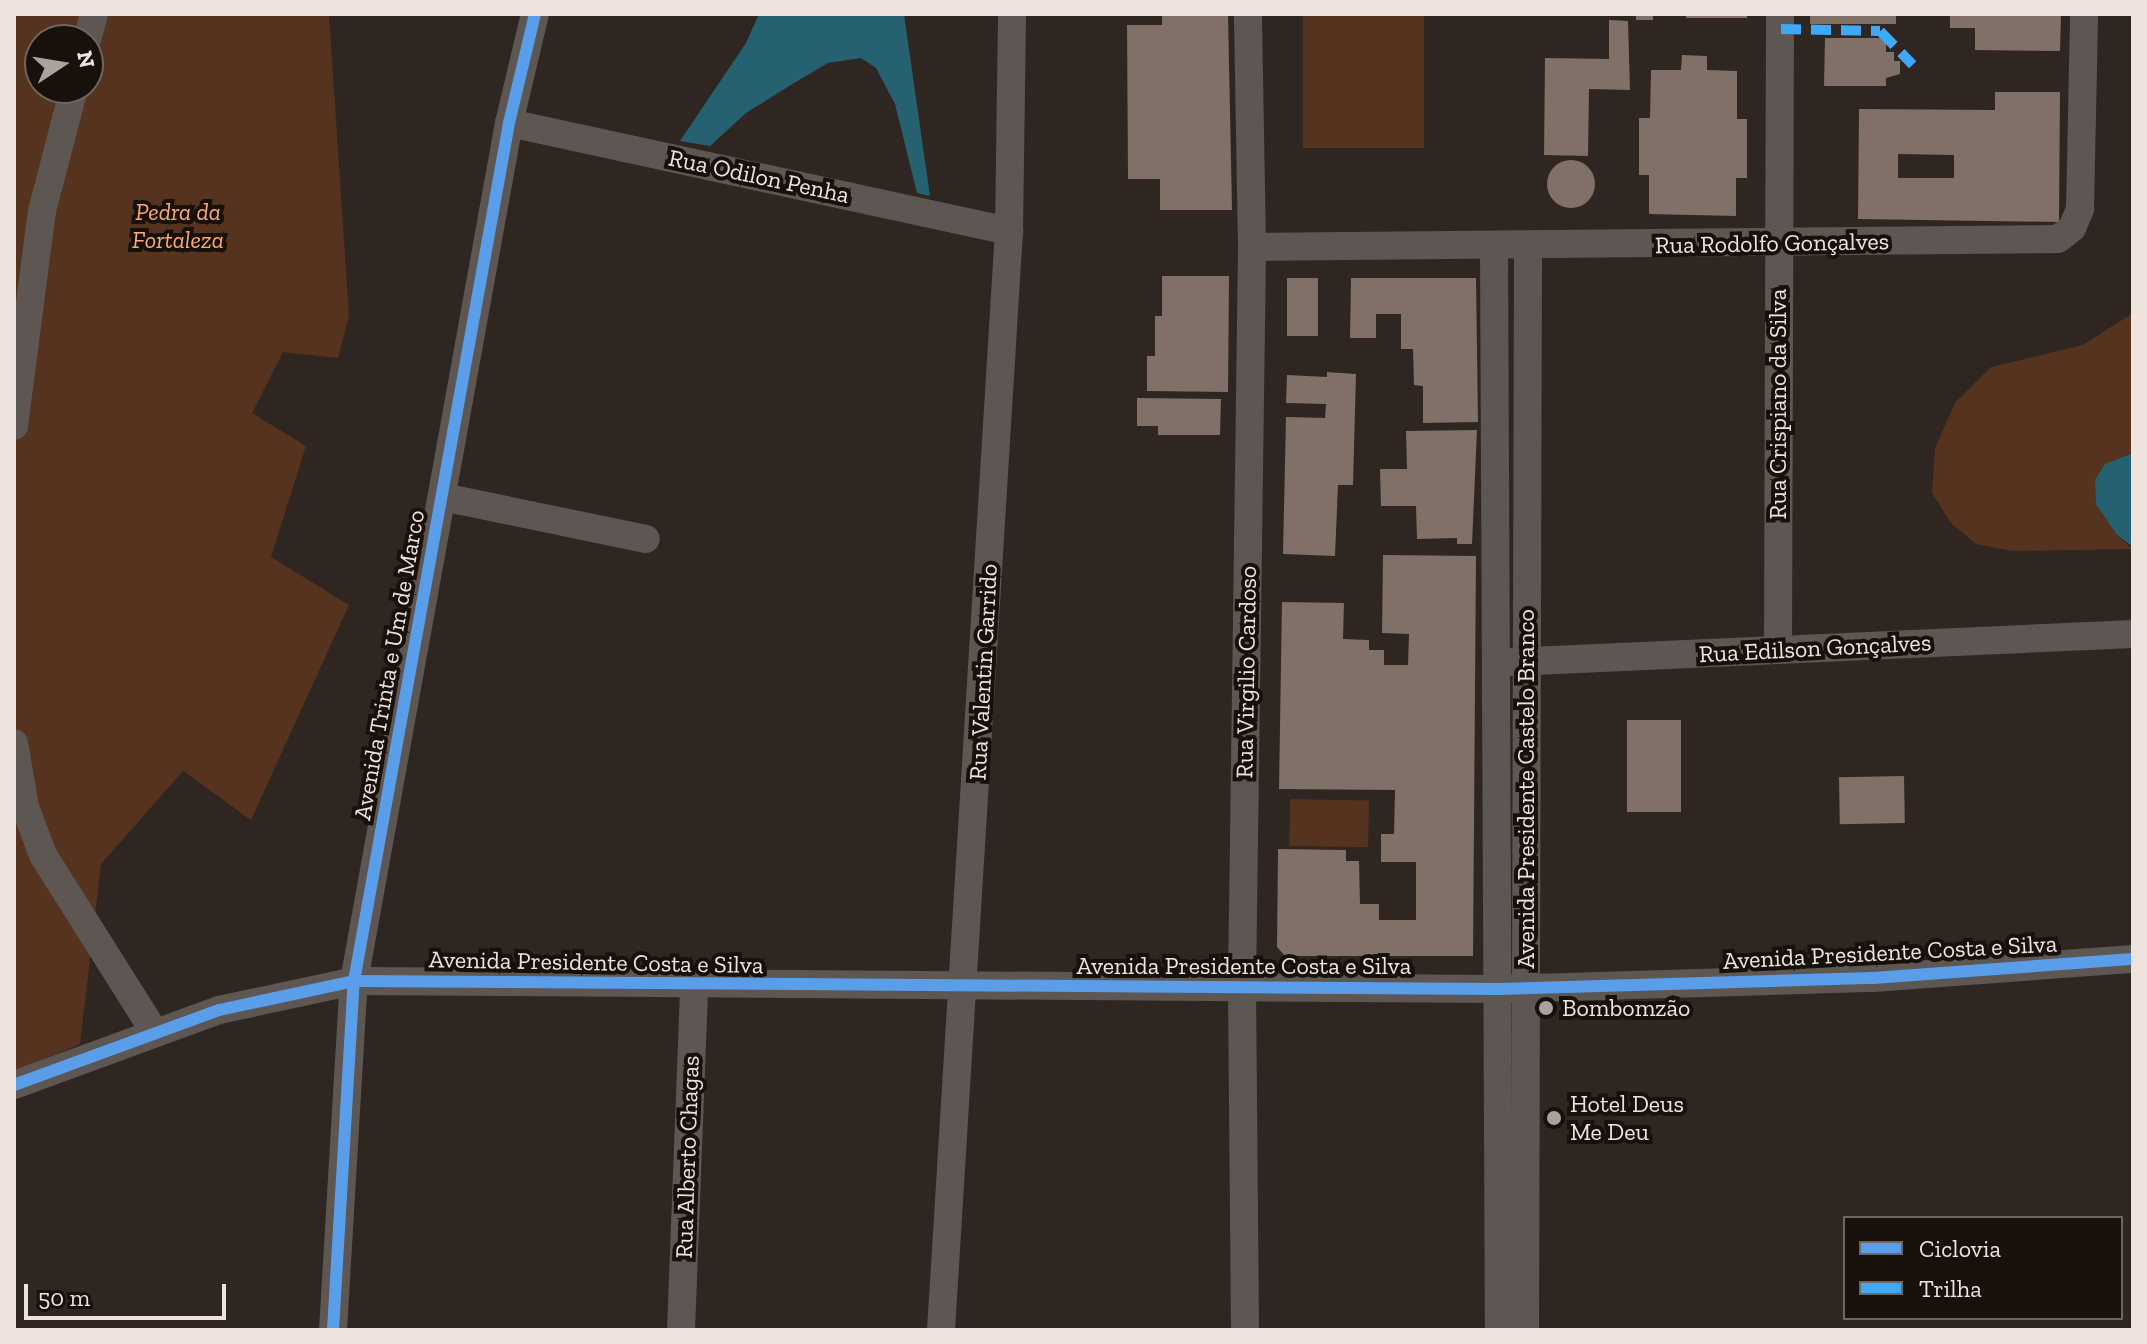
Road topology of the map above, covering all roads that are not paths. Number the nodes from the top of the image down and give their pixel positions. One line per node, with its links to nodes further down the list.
1 (535, 14): 7 (street, Avenida Trinta e Um de Marco)
2 (1012, 14): 8 (street, Rua Valentin Garrido)
3 (1248, 14): 10 (street, Rua Virgilio Cardoso)
4 (1780, 14): 9 (street, Rua Crispiano da Silva)
5 (2084, 14): 9 (street, Rua Rodolfo Gonçalves)
6 (70, 104): 13 (street)
7 (509, 123): 8 (street, Rua Odilon Penha); 14 (street, Avenida Trinta e Um de Marco)
8 (1009, 231): 25 (street, Rua Valentin Garrido)
9 (1779, 242): 12 (street, Rua Rodolfo Gonçalves); 17 (street, Rua Crispiano da Silva)
10 (1252, 247): 11 (street, Rua Rodolfo Gonçalves); 24 (street, Rua Virgilio Cardoso)
11 (1494, 247): 12 (street, Rua Rodolfo Gonçalves); 19 (street, Avenida Presidente Castelo Branco)
12 (1528, 247): 18 (street, Avenida Presidente Castelo Branco)
13 (14, 426)
14 (443, 497): 15 (street); 22 (street, Avenida Trinta e Um de Marco)
15 (646, 539)
16 (2133, 634): 17 (street, Rua Edilson Gonçalves)
17 (1778, 650): 18 (street, Rua Edilson Gonçalves)
18 (1527, 661): 19 (street, Rua Edilson Gonçalves); 26 (street, Avenida Presidente Castelo Branco)
19 (1496, 662): 26 (street, Avenida Presidente Castelo Branco)
20 (14, 743): 27 (street)
21 (2133, 959): 26 (street, Avenida Presidente Costa e Silva)
22 (354, 981): 23 (street, Avenida Presidente Costa e Silva); 27 (street, Avenida Presidente Costa e Silva); 29 (street, Avenida Trinta e Um de Marco)
23 (694, 985): 25 (street, Avenida Presidente Costa e Silva); 30 (street, Rua Alberto Chagas)
24 (1242, 985): 25 (street, Avenida Presidente Costa e Silva); 26 (street, Avenida Presidente Costa e Silva); 32 (street, Rua Virgilio Cardoso)
25 (963, 988): 31 (street, Rua Valentin Garrido)
26 (1512, 988): 33 (street, Avenida Presidente Castelo Branco); 34 (street, Avenida Presidente Castelo Branco)
27 (155, 1033): 28 (street, Avenida Presidente Costa e Silva)
28 (14, 1085)
29 (333, 1330)
30 (681, 1330)
31 (941, 1330)
32 (1245, 1330)
33 (1499, 1330)
34 (1525, 1330)

